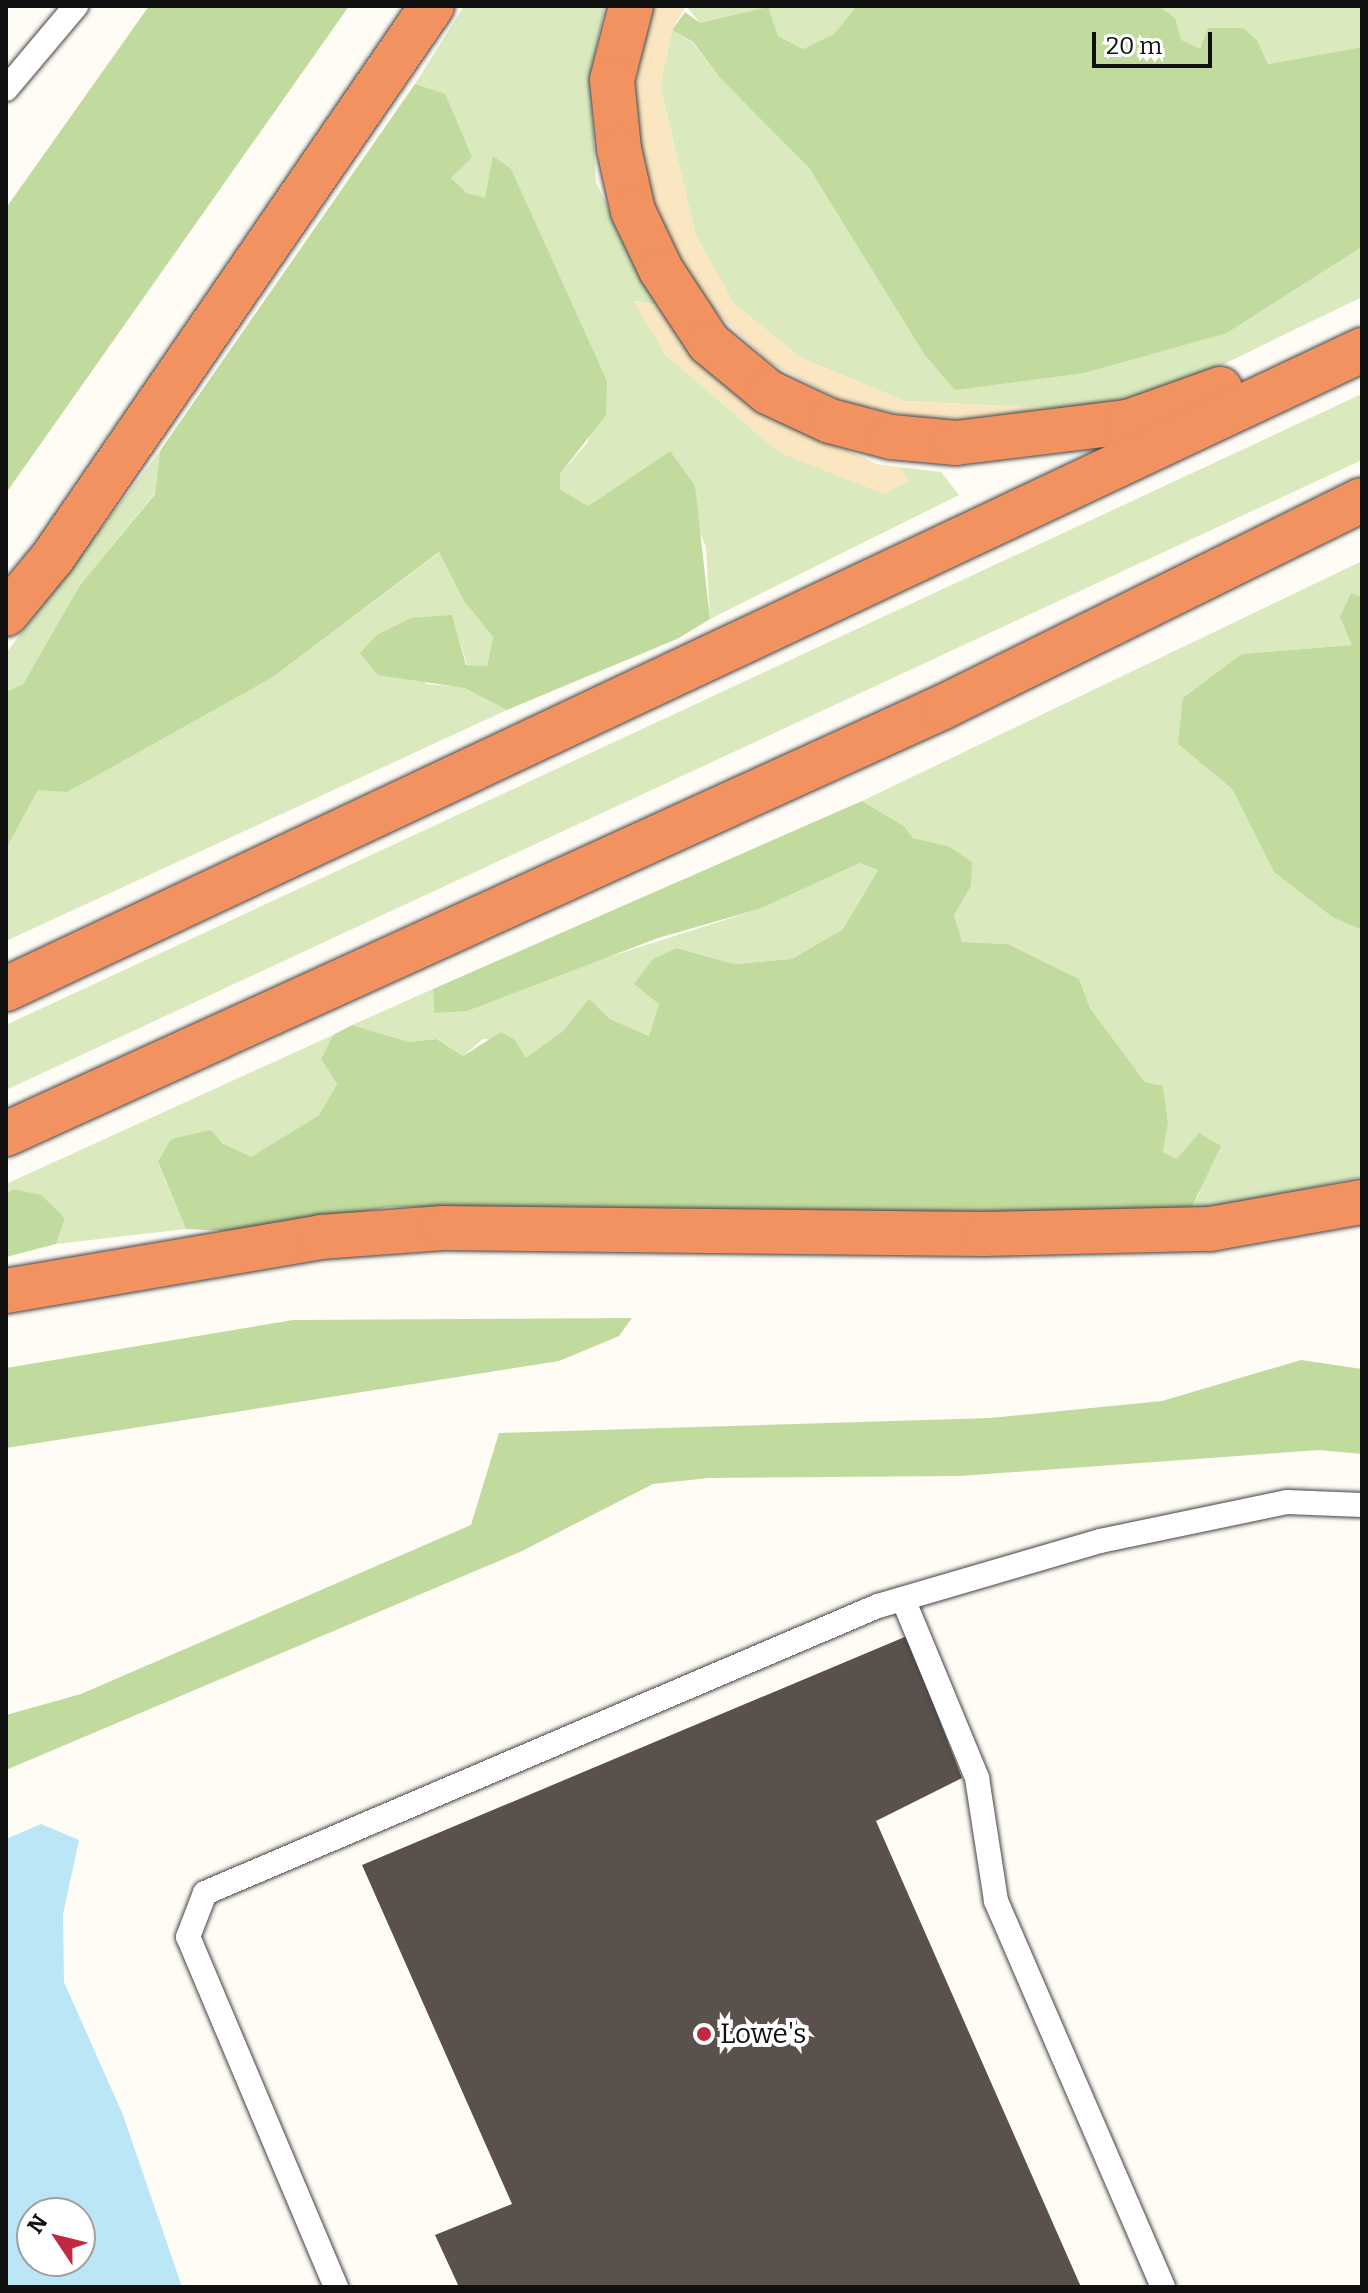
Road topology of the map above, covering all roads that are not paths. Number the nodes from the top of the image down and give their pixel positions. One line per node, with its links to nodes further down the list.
1 (76, 6): 4 (lane)
2 (432, 6): 8 (highway)
3 (631, 6): 5 (highway)
4 (6, 89)
5 (1362, 340)
6 (1362, 350): 9 (highway)
7 (1362, 500): 10 (highway)
8 (6, 614)
9 (6, 989)
10 (6, 1134)
11 (1362, 1202): 12 (highway)
12 (6, 1291)
13 (1362, 1505): 14 (lane)
14 (903, 1599): 15 (lane); 16 (lane)
15 (336, 2287)
16 (1163, 2287)

